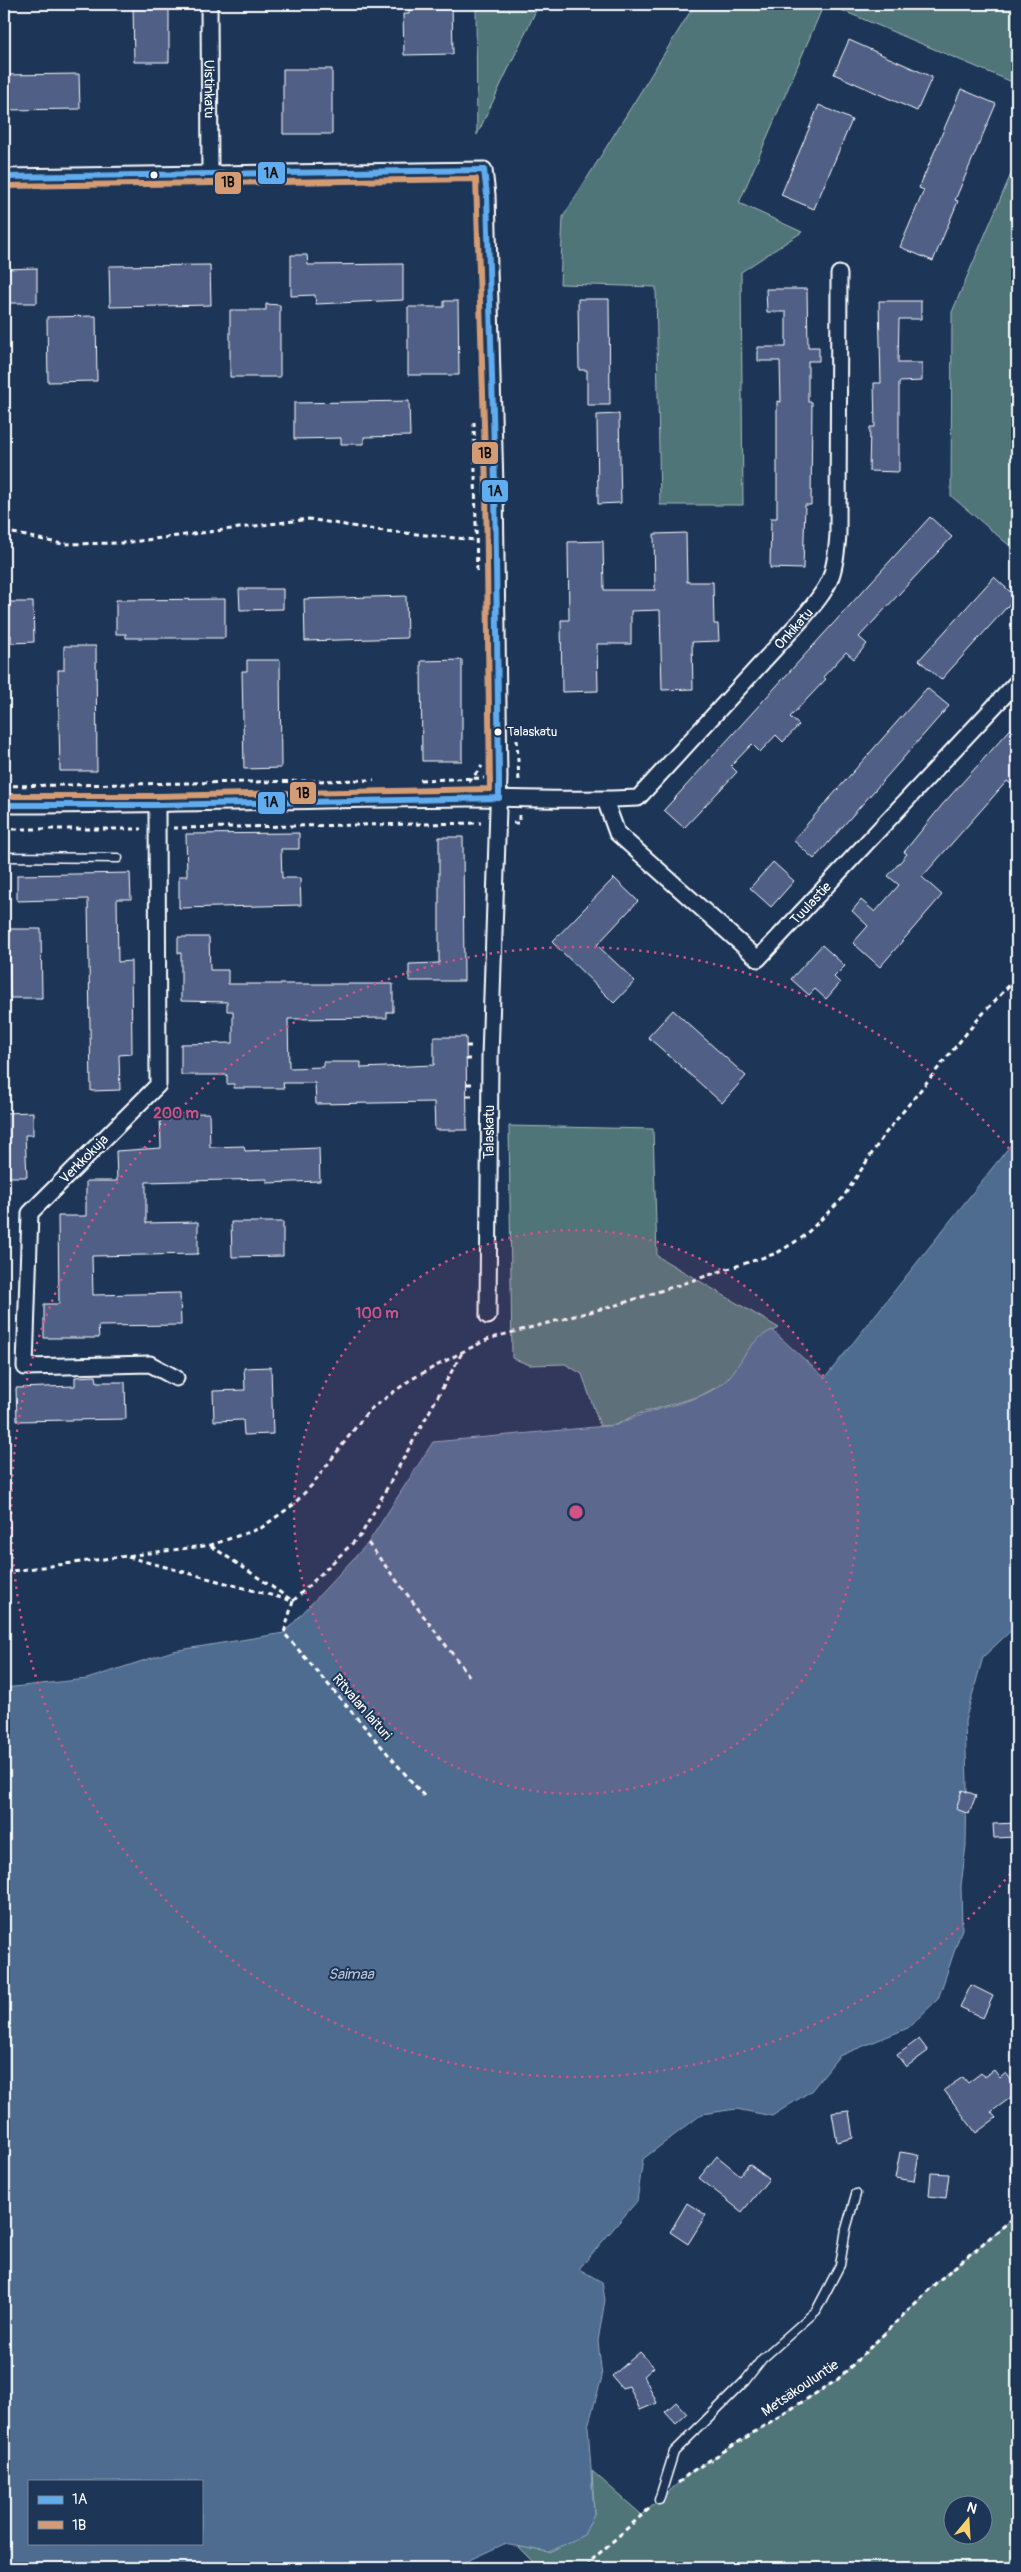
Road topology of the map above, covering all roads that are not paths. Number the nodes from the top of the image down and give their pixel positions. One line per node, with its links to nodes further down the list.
1 (209, 4): 2 (street, Uistinkatu)
2 (210, 174): 3 (street); 6 (street, Talaskatu)
3 (4, 177)
4 (839, 274): 7 (street, Onkikatu)
5 (1017, 682): 7 (street, Tuulastie)
6 (499, 798): 7 (street, Onkikatu); 9 (street, Onkikatu); 12 (street, Talaskatu)
7 (605, 800)
8 (4, 805): 9 (street, Onkikatu)
9 (157, 806): 13 (street, Verkkokuja)
10 (4, 857): 11 (lane)
11 (118, 858)
12 (488, 1316)
13 (176, 1378)
14 (1017, 2143): 15 (lane)
15 (1017, 2177)
16 (856, 2194): 17 (lane)
17 (659, 2500)

